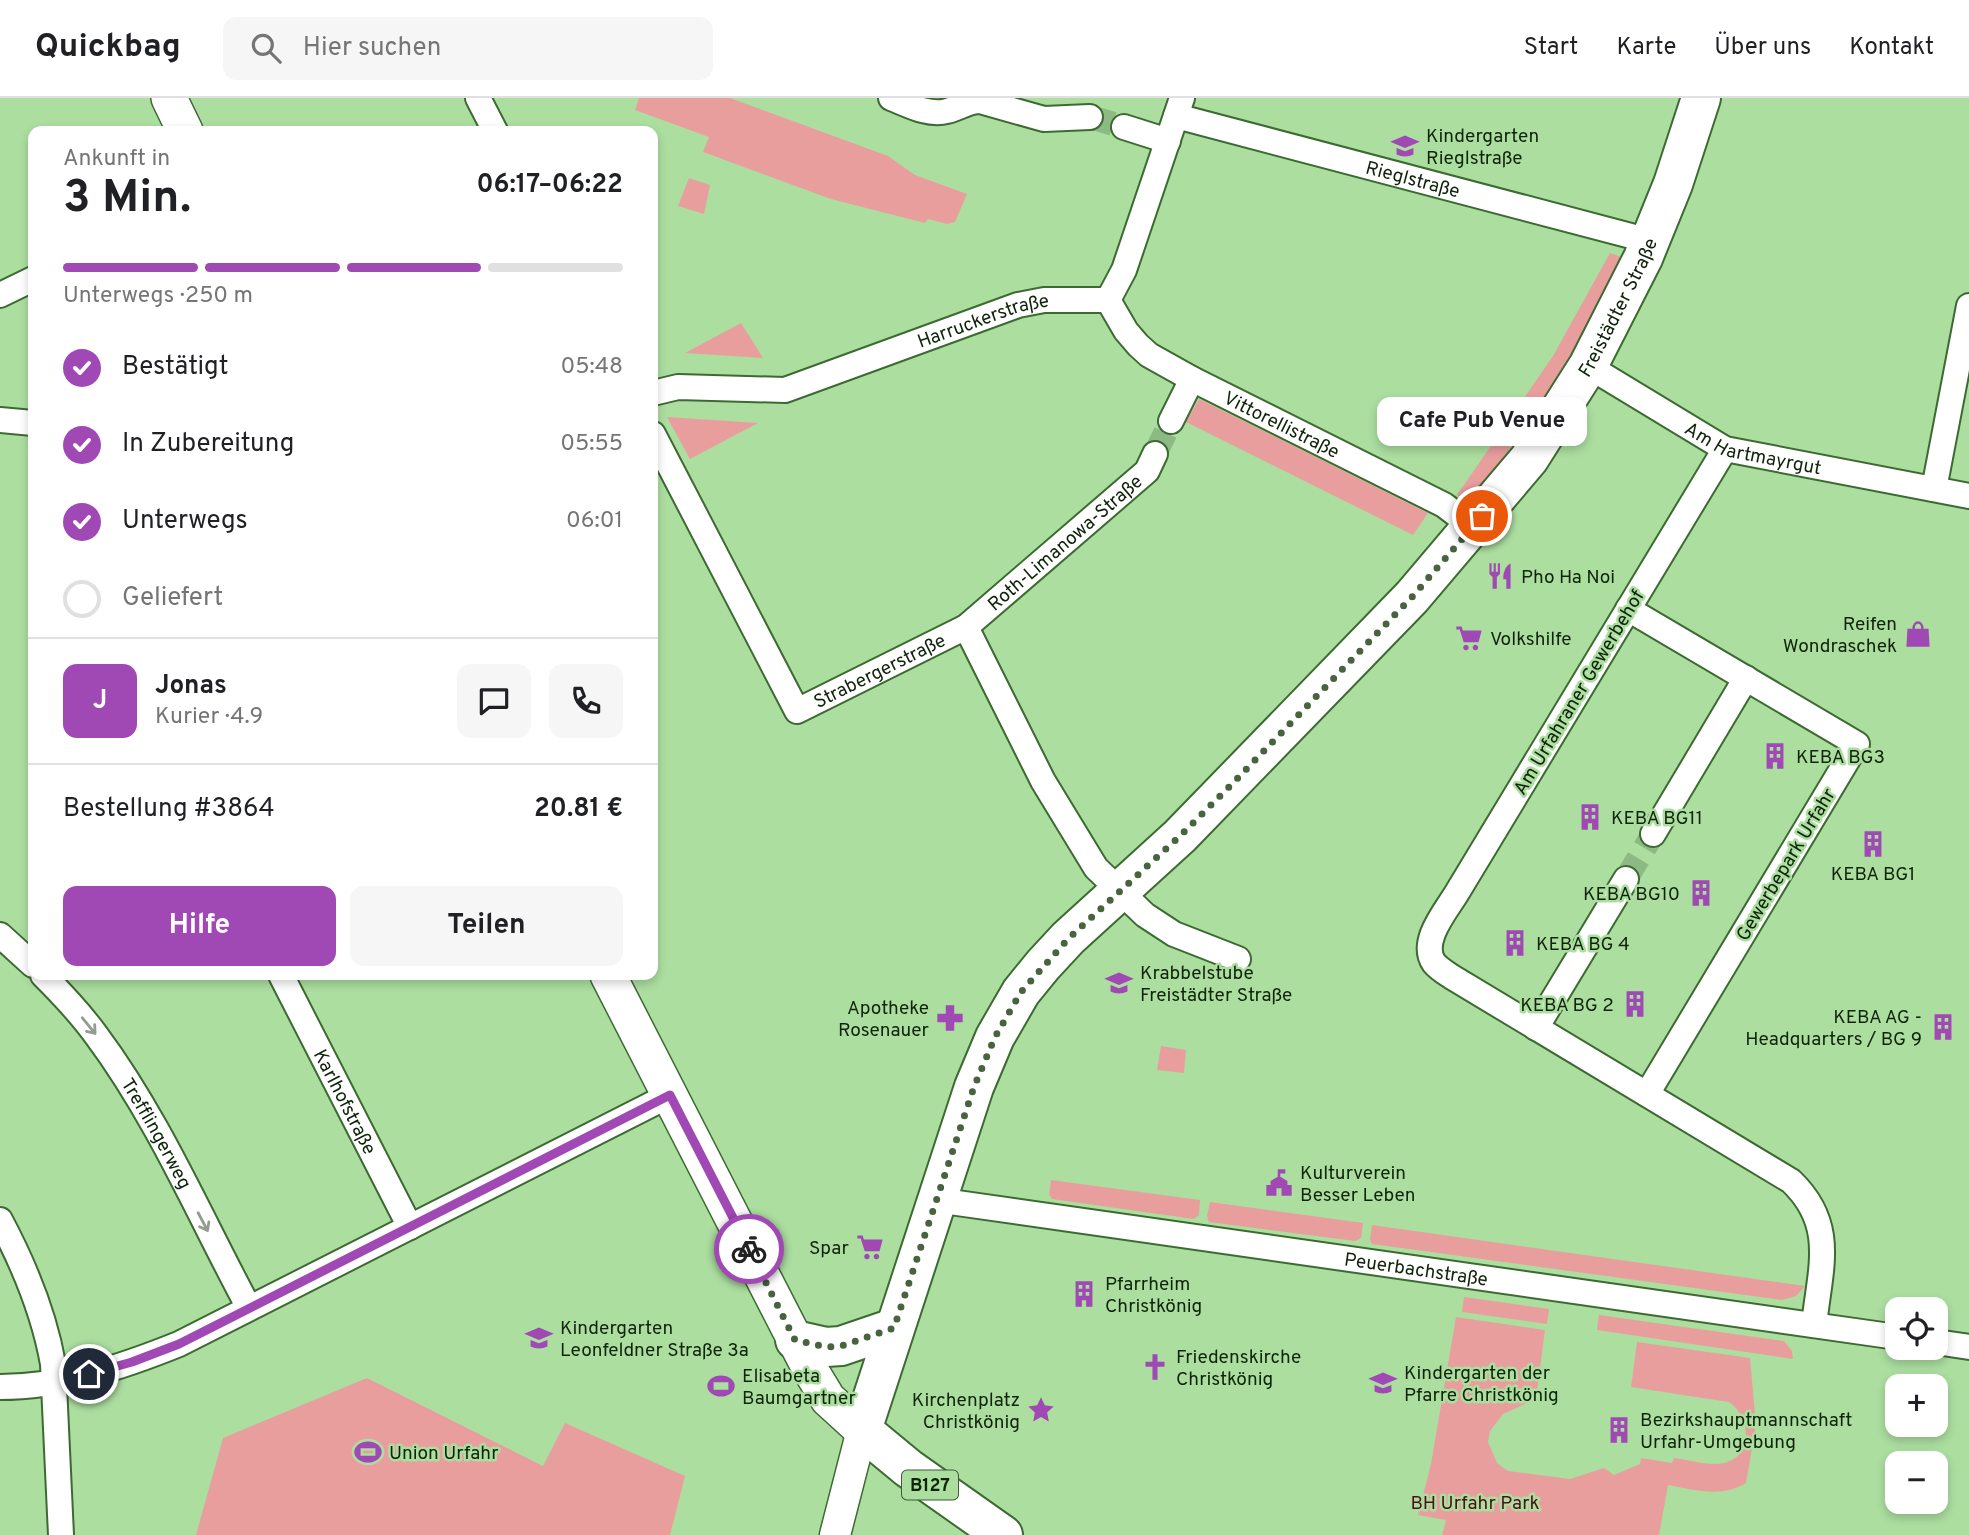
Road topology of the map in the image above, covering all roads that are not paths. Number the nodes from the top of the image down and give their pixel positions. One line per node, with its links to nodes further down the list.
1 (169, 98): 7 (main road)
2 (478, 98): 8 (street)
3 (891, 98): 6 (street)
4 (1701, 98): 11 (main road, Freistädter Straße)
5 (1179, 107): 10 (street); 11 (street, Rieglstraße)
6 (1090, 117)
7 (183, 126)
8 (492, 126)
9 (1124, 127): 10 (street)
10 (1168, 141): 14 (street)
11 (1650, 242): 16 (main road, Freistädter Straße)
12 (28, 281): 13 (street)
13 (0, 295)
14 (1108, 300): 17 (street, Vittorellistraße); 18 (street, Harruckerstraße)
15 (1969, 306): 25 (street)
16 (1588, 366): 23 (street, Am Hartmayrgut); 27 (main road, Freistädter Straße)
17 (1192, 379): 20 (street); 27 (street, Vittorellistraße)
18 (658, 392)
19 (0, 420): 21 (street)
20 (1171, 421)
21 (28, 423)
22 (658, 444): 29 (street, Strabergerstraße)
23 (1725, 449): 25 (street, Am Hartmayrgut); 28 (street, Am Urfahraner Gewerbehof)
24 (1155, 454): 29 (street, Roth-Limanowa-Straße)
25 (1934, 489): 26 (street, Am Hartmayrgut)
26 (1969, 496)
27 (1473, 527): 33 (main road, Freistädter Straße)
28 (1629, 609): 30 (street, Gewerbepark Urfahr); 40 (street, Am Urfahraner Gewerbehof)
29 (966, 626): 33 (street, Strabergerstraße)
30 (1746, 678): 31 (street); 41 (street, Gewerbepark Urfahr)
31 (1653, 834)
32 (1626, 878): 40 (street)
33 (1120, 892): 35 (street); 43 (main road, Freistädter Straße)
34 (0, 935): 36 (street)
35 (1238, 959)
36 (28, 960)
37 (47, 980): 46 (street, Trefflingerweg, one-way to 46)
38 (284, 980): 45 (street, Karlhofstraße)
39 (611, 980): 42 (main road)
40 (1536, 1028): 41 (street)
41 (1647, 1094): 47 (street)
42 (670, 1095): 45 (street); 50 (main road)
43 (936, 1200): 47 (street, Peuerbachstraße); 48 (main road, Freistädter Straße)
44 (0, 1220): 53 (street)
45 (410, 1227): 46 (street)
46 (249, 1308): 53 (street)
47 (1814, 1325): 49 (street, Peuerbachstraße)
48 (894, 1328): 50 (main road); 55 (main road, Freistädter Straße)
49 (1885, 1335)
50 (795, 1340): 55 (main road)
51 (1948, 1344): 52 (street)
52 (1969, 1347)
53 (54, 1383): 54 (street); 56 (street)
54 (0, 1387)
55 (862, 1430): 57 (street, Freistädter Straße); 58 (main road, B127)
56 (61, 1535)
57 (835, 1535)
58 (1003, 1535)

